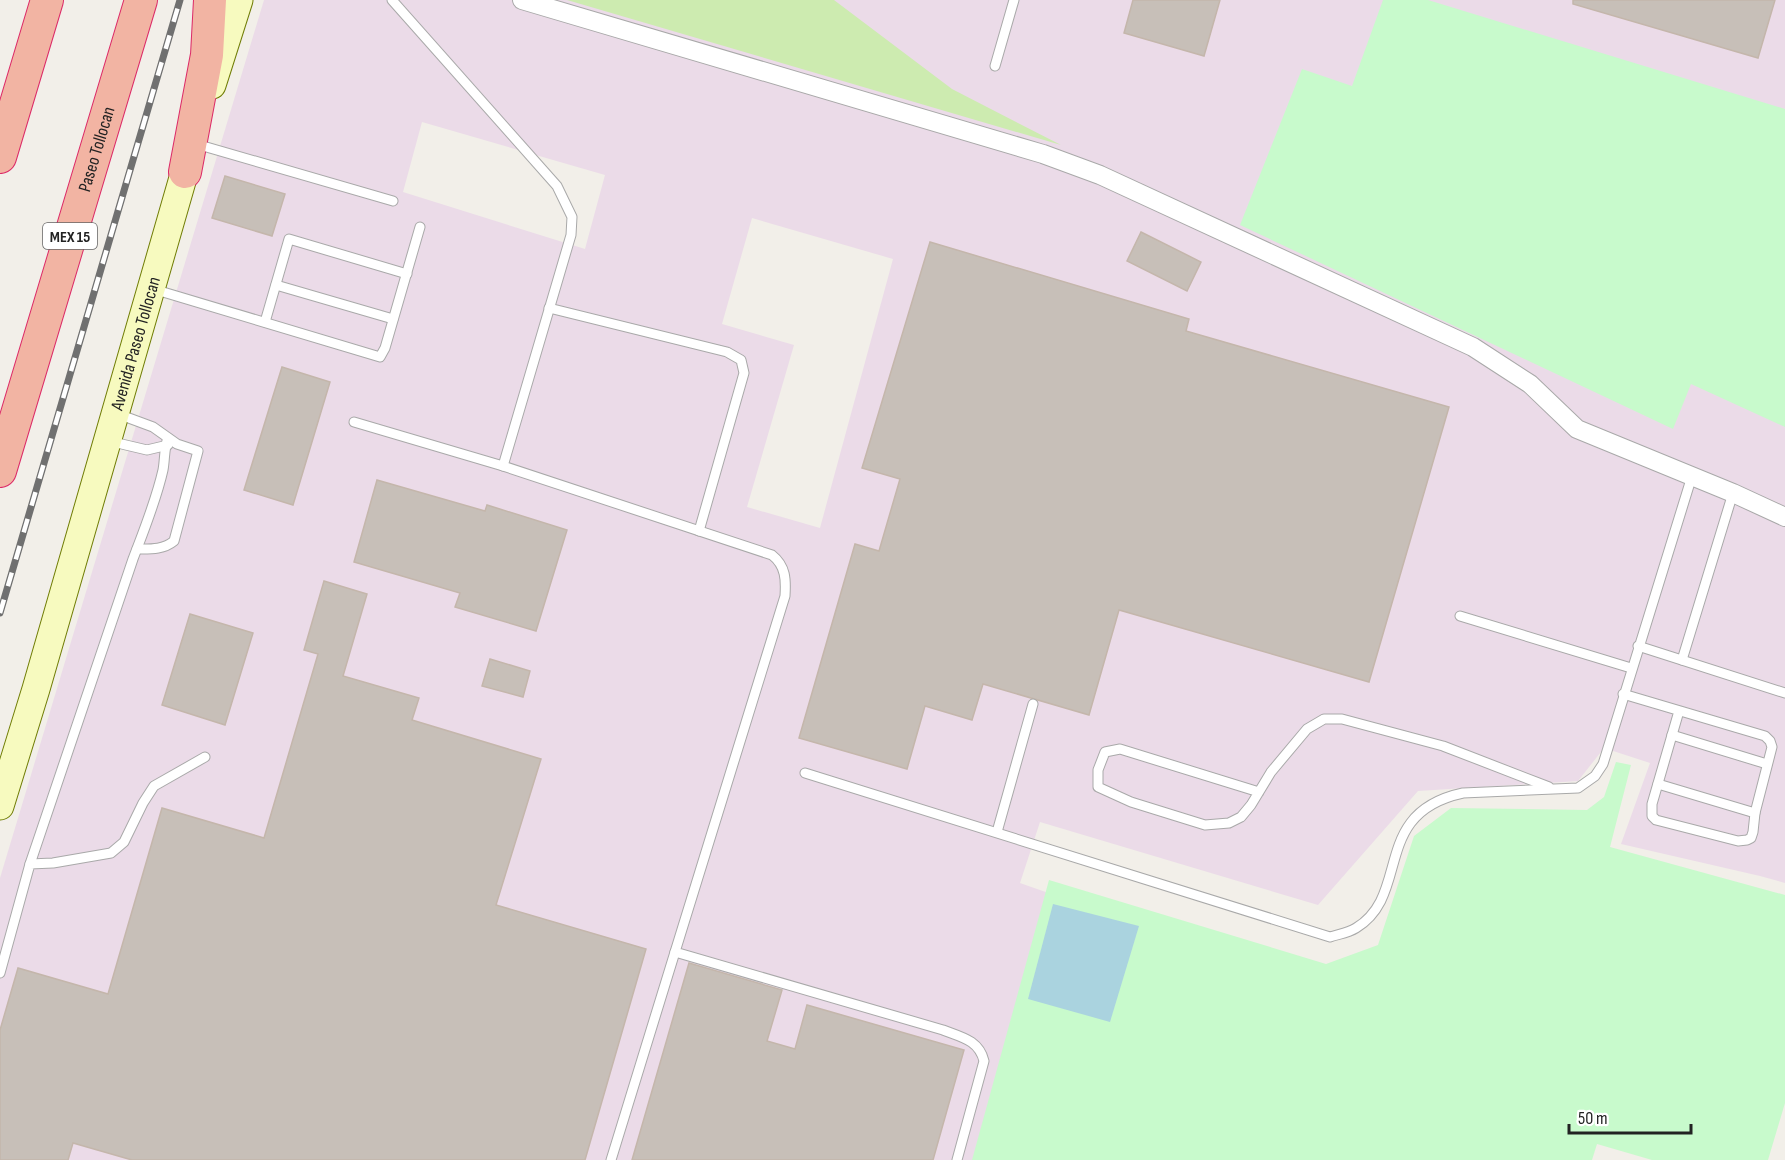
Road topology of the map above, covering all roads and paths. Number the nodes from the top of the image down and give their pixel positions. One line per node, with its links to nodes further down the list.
1 (48, 0): 9 (highway)
2 (141, 0): 24 (highway, Paseo Tollocan / MEX 15)
3 (210, 0): 10 (highway)
4 (239, 0): 10 (main road, Avenida Paseo Tollocan)
5 (392, 0): 16 (lane)
6 (522, 0): 25 (street)
7 (1014, 0): 8 (lane)
8 (995, 66)
9 (0, 157)
10 (189, 158): 11 (lane); 15 (main road, Avenida Paseo Tollocan)
11 (393, 201)
12 (420, 226): 13 (lane)
13 (407, 274): 14 (lane); 17 (lane)
14 (276, 285): 17 (lane); 18 (lane)
15 (151, 288): 18 (lane); 19 (main road, Avenida Paseo Tollocan)
16 (549, 308): 23 (lane); 28 (lane)
17 (393, 320): 18 (lane)
18 (265, 322)
19 (115, 413): 21 (main road, Avenida Paseo Tollocan); 22 (lane)
20 (354, 422): 23 (lane)
21 (107, 441): 22 (lane); 34 (main road, Avenida Paseo Tollocan)
22 (166, 442): 29 (lane); 29 (lane)
23 (503, 466): 28 (lane)
24 (0, 471)
25 (1692, 476): 26 (street); 31 (lane)
26 (1733, 493): 27 (street); 32 (lane)
27 (1785, 517)
28 (699, 531): 51 (lane)
29 (137, 549): 50 (lane)
30 (1460, 615): 33 (lane)
31 (1638, 646): 32 (lane); 33 (lane)
32 (1682, 660): 35 (lane)
33 (1631, 668): 36 (lane)
34 (36, 689): 40 (main road, Avenida Paseo Tollocan); 47 (main road, Avenida Paseo Tollocan)
35 (1785, 693)
36 (1623, 694): 38 (lane); 45 (lane)
37 (1033, 704): 49 (lane)
38 (1679, 711): 39 (lane); 42 (lane)
39 (1672, 735): 42 (lane); 44 (lane)
40 (0, 742)
41 (205, 757): 50 (lane)
42 (1767, 764): 48 (lane)
43 (806, 773): 49 (lane)
44 (1658, 784): 48 (lane); 48 (lane)
45 (1554, 789): 46 (lane); 49 (lane)
46 (1259, 792): 46 (lane)
47 (0, 806)
48 (1755, 813)
49 (997, 832)
50 (30, 864): 52 (lane)
51 (675, 952): 53 (lane); 54 (lane)
52 (0, 973)
53 (611, 1160)
54 (957, 1160)

